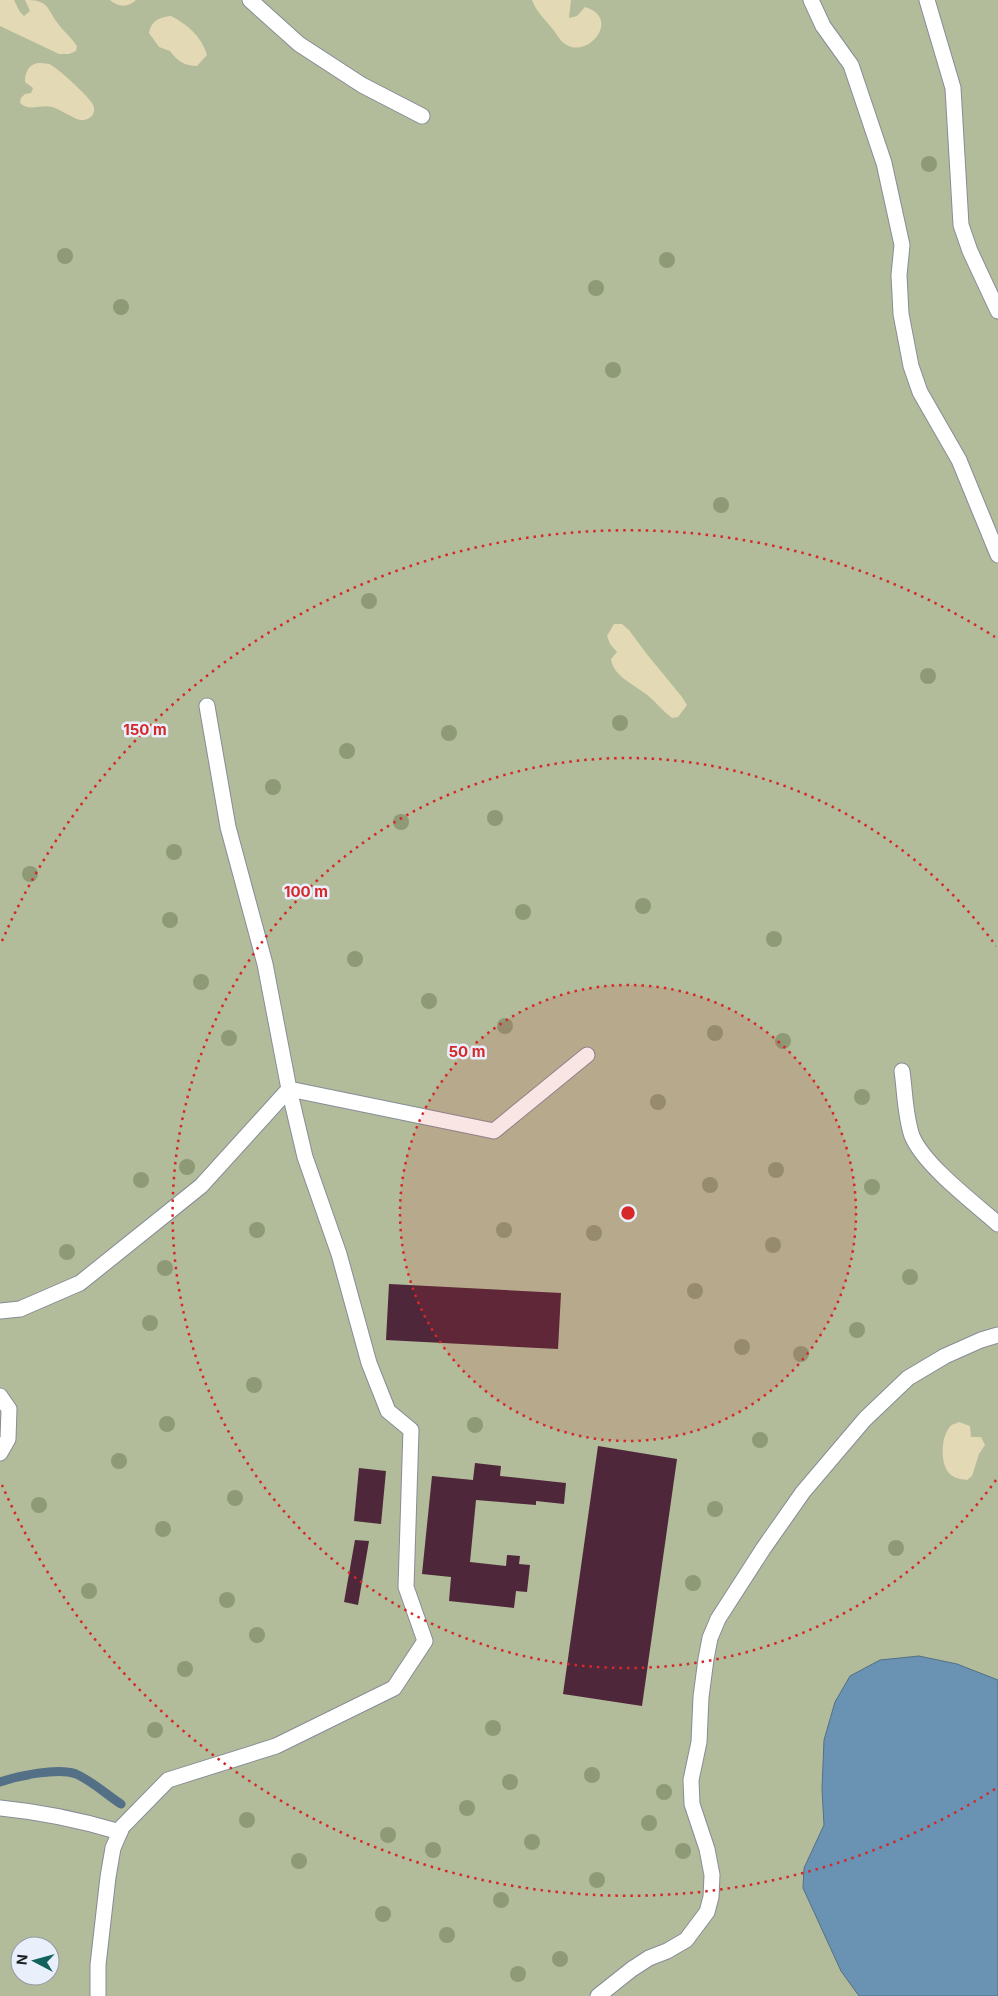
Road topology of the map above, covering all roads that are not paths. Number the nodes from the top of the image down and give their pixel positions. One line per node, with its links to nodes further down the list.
1 (250, 0): 4 (lane)
2 (811, 0): 6 (lane)
3 (927, 0): 5 (lane)
4 (422, 116)
5 (998, 311)
6 (998, 554)
7 (207, 706): 10 (lane)
8 (587, 1055): 10 (lane)
9 (902, 1071): 11 (lane)
10 (289, 1089): 12 (lane); 17 (lane)
11 (998, 1224)
12 (0, 1311)
13 (998, 1335): 19 (lane)
14 (0, 1396): 15 (lane)
15 (0, 1453)
16 (0, 1808): 17 (lane)
17 (120, 1832): 18 (lane)
18 (98, 1996)
19 (598, 1996)

